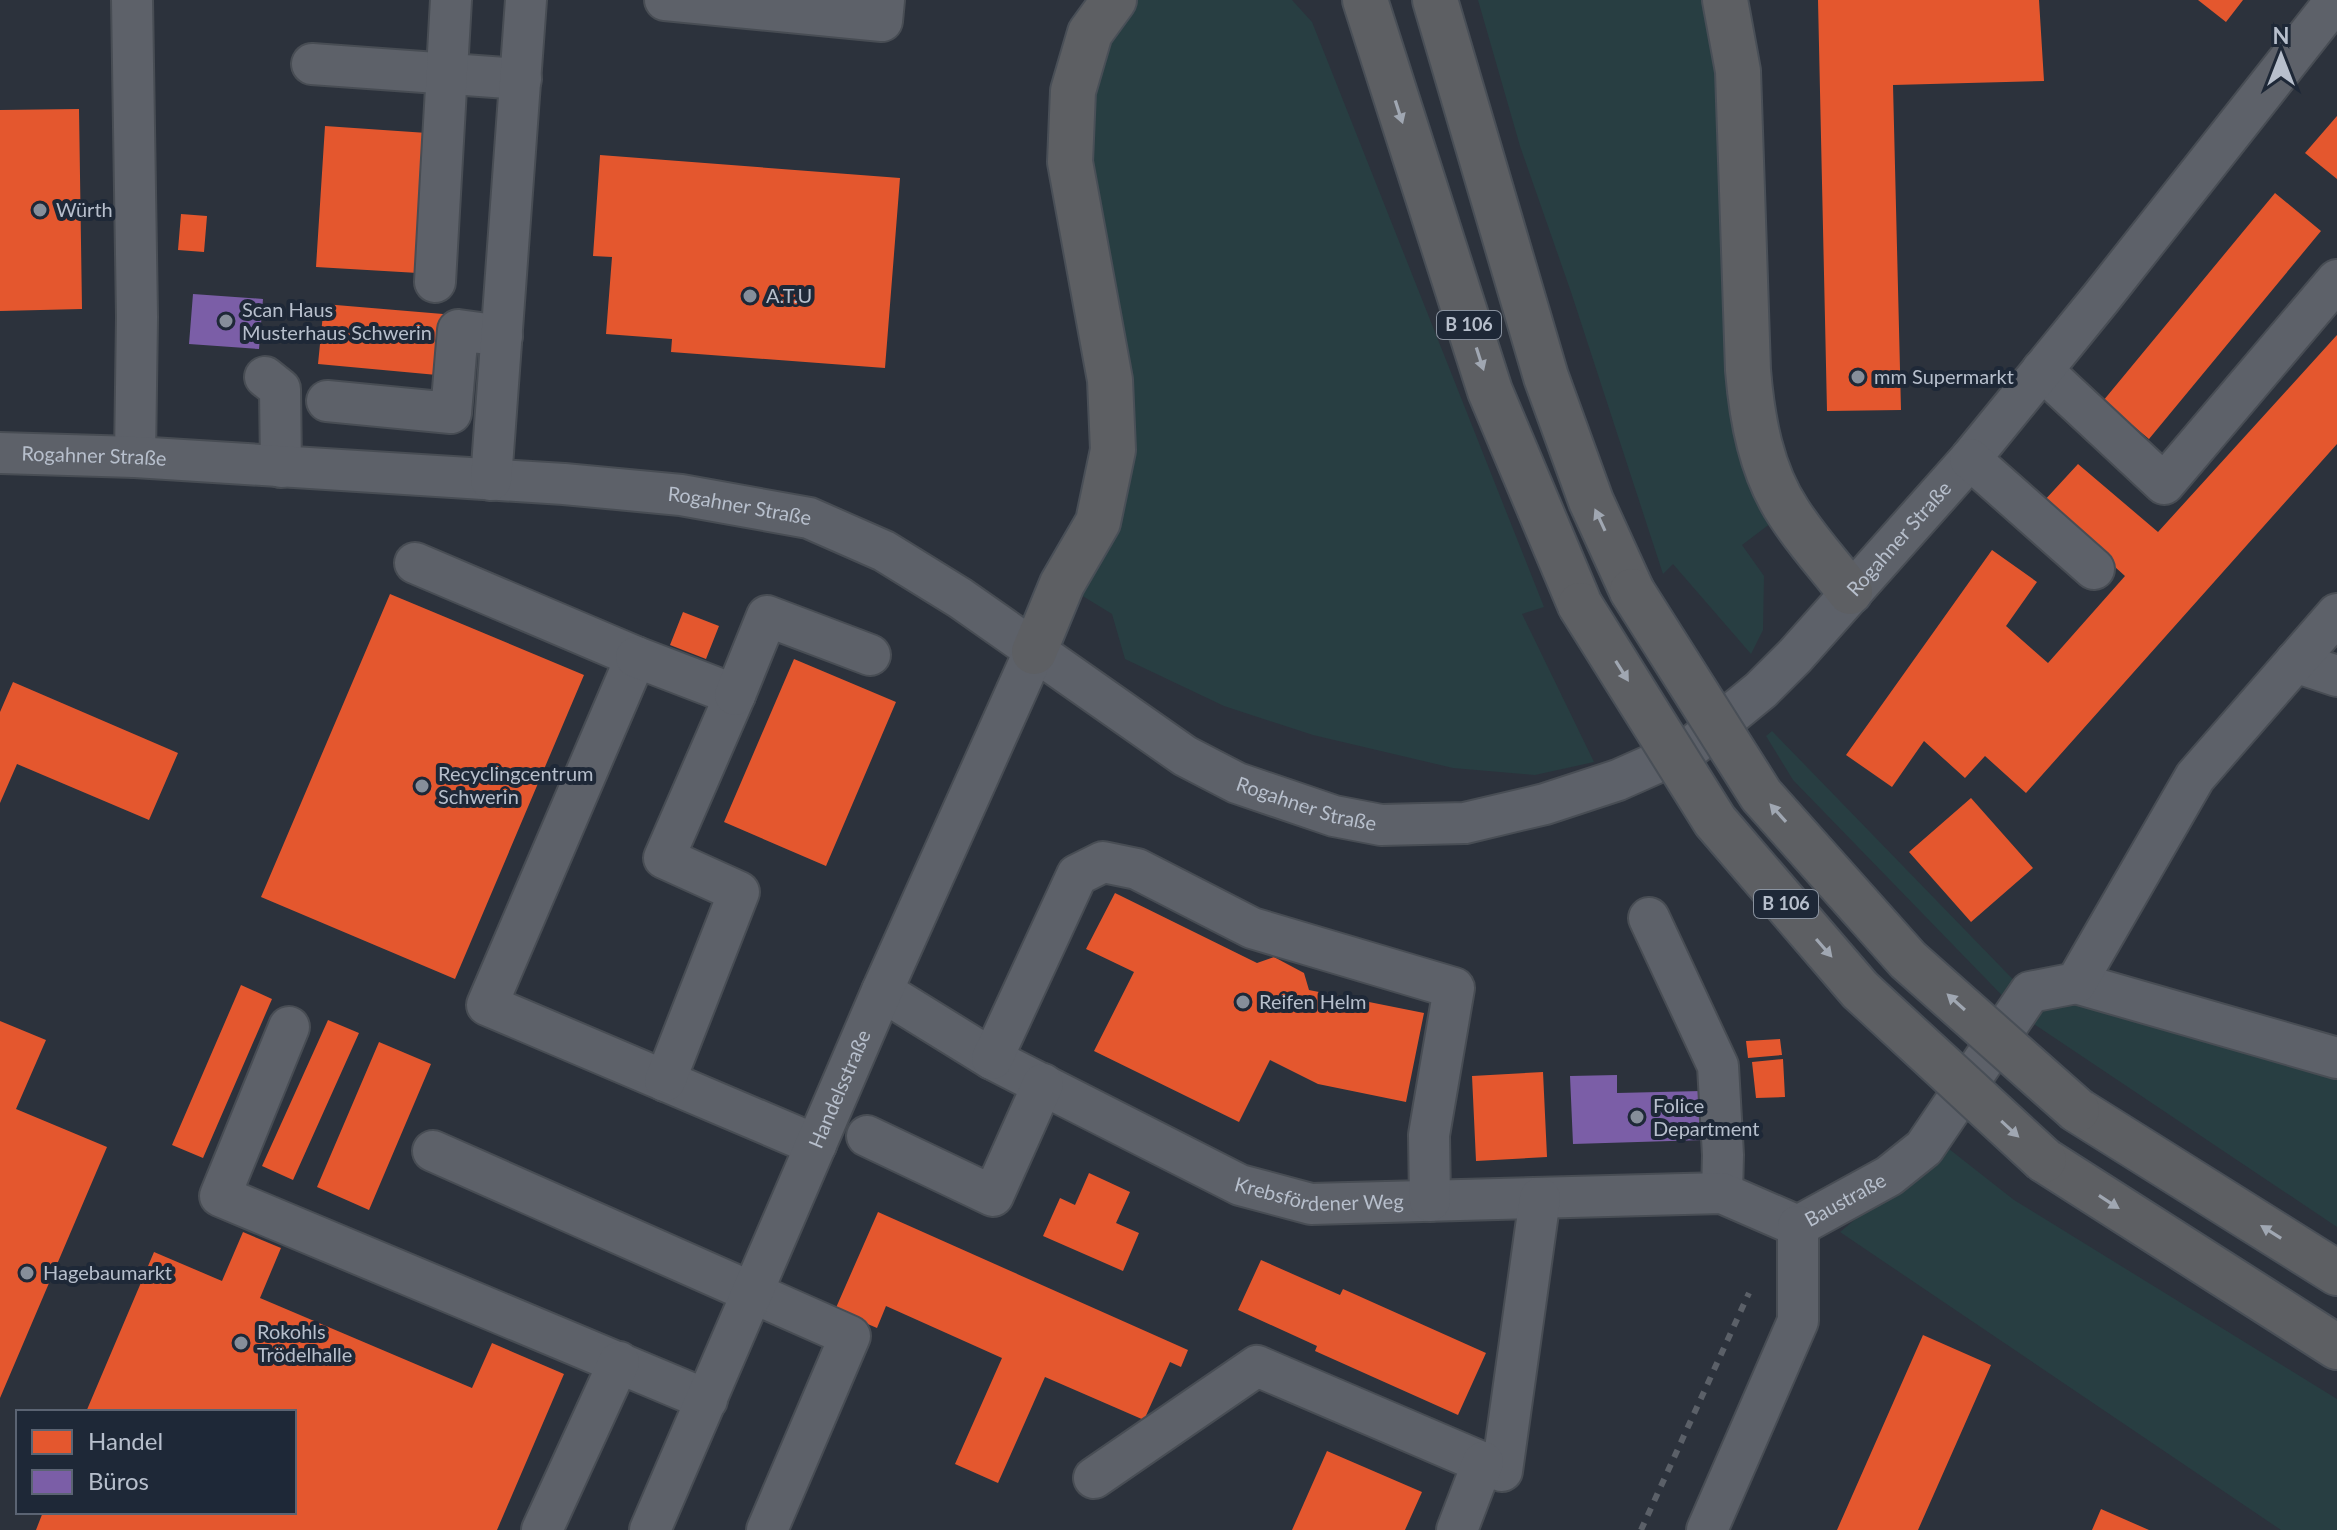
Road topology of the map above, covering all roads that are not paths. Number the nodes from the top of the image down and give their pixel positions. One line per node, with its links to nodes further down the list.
1 (132, 0): 24 (street)
2 (451, 0): 14 (street)
3 (526, 0): 15 (street)
4 (665, 0): 5 (street)
5 (884, 0)
6 (1114, 0): 32 (highway)
7 (1332, 0): 12 (highway)
8 (1435, 0): 21 (highway, B 106)
9 (1459, 0): 21 (highway)
10 (1725, 0): 30 (highway)
11 (2336, 0): 19 (street, Rogahner Straße)
12 (1370, 19): 55 (highway, B 106, one-way to 55, bridge)
13 (312, 64): 14 (street)
14 (445, 74): 15 (street); 17 (street)
15 (521, 79): 18 (street)
16 (2337, 280): 19 (street)
17 (435, 282)
18 (502, 336): 22 (street); 27 (street)
19 (2042, 370): 25 (street, Rogahner Straße)
20 (265, 377): 26 (street)
21 (1546, 377): 53 (highway, B 106, one-way to 21, bridge)
22 (327, 401)
23 (0, 453): 24 (street, Rogahner Straße)
24 (135, 457): 26 (street, Rogahner Straße)
25 (1970, 459): 29 (street); 30 (street, Rogahner Straße)
26 (281, 467): 27 (street, Rogahner Straße)
27 (491, 480): 32 (street, Rogahner Straße)
28 (415, 563): 34 (street)
29 (2094, 569)
30 (1850, 592): 32 (street, Rogahner Straße)
31 (2337, 614): 35 (street)
32 (1034, 652): 40 (street, Handelsstraße)
33 (870, 655): 37 (street)
34 (636, 657): 37 (street); 44 (street)
35 (2295, 662): 36 (street); 39 (street)
36 (2337, 676)
37 (735, 695): 44 (street)
38 (1649, 918): 49 (street)
39 (2076, 983): 42 (street, Baustraße); 52 (street, Baustraße)
40 (882, 991): 43 (street, Krebsfördener Weg); 47 (street, Handelsstraße)
41 (289, 1027): 56 (street)
42 (2337, 1058)
43 (992, 1059): 45 (street, Krebsfördener Weg); 51 (street)
44 (665, 1081): 47 (street)
45 (1043, 1084): 46 (street); 51 (street, Krebsfördener Weg)
46 (867, 1136)
47 (816, 1145): 54 (street, Handelsstraße)
48 (433, 1151): 54 (street)
49 (1722, 1193): 50 (street, Krebsfördener Weg); 52 (street, Krebsfördener Weg)
50 (1540, 1198): 51 (street, Krebsfördener Weg); 58 (street)
51 (1430, 1201)
52 (1798, 1226): 64 (street, Baustraße)
53 (2337, 1273)
54 (753, 1294): 57 (street, Handelsstraße); 62 (street)
55 (2324, 1340)
56 (619, 1362): 57 (street); 60 (street)
57 (707, 1400): 61 (street, Handelsstraße)
58 (1483, 1462): 59 (street); 63 (street)
59 (1094, 1478)
60 (542, 1530)
61 (650, 1530)
62 (767, 1530)
63 (1457, 1530)
64 (1707, 1530)

